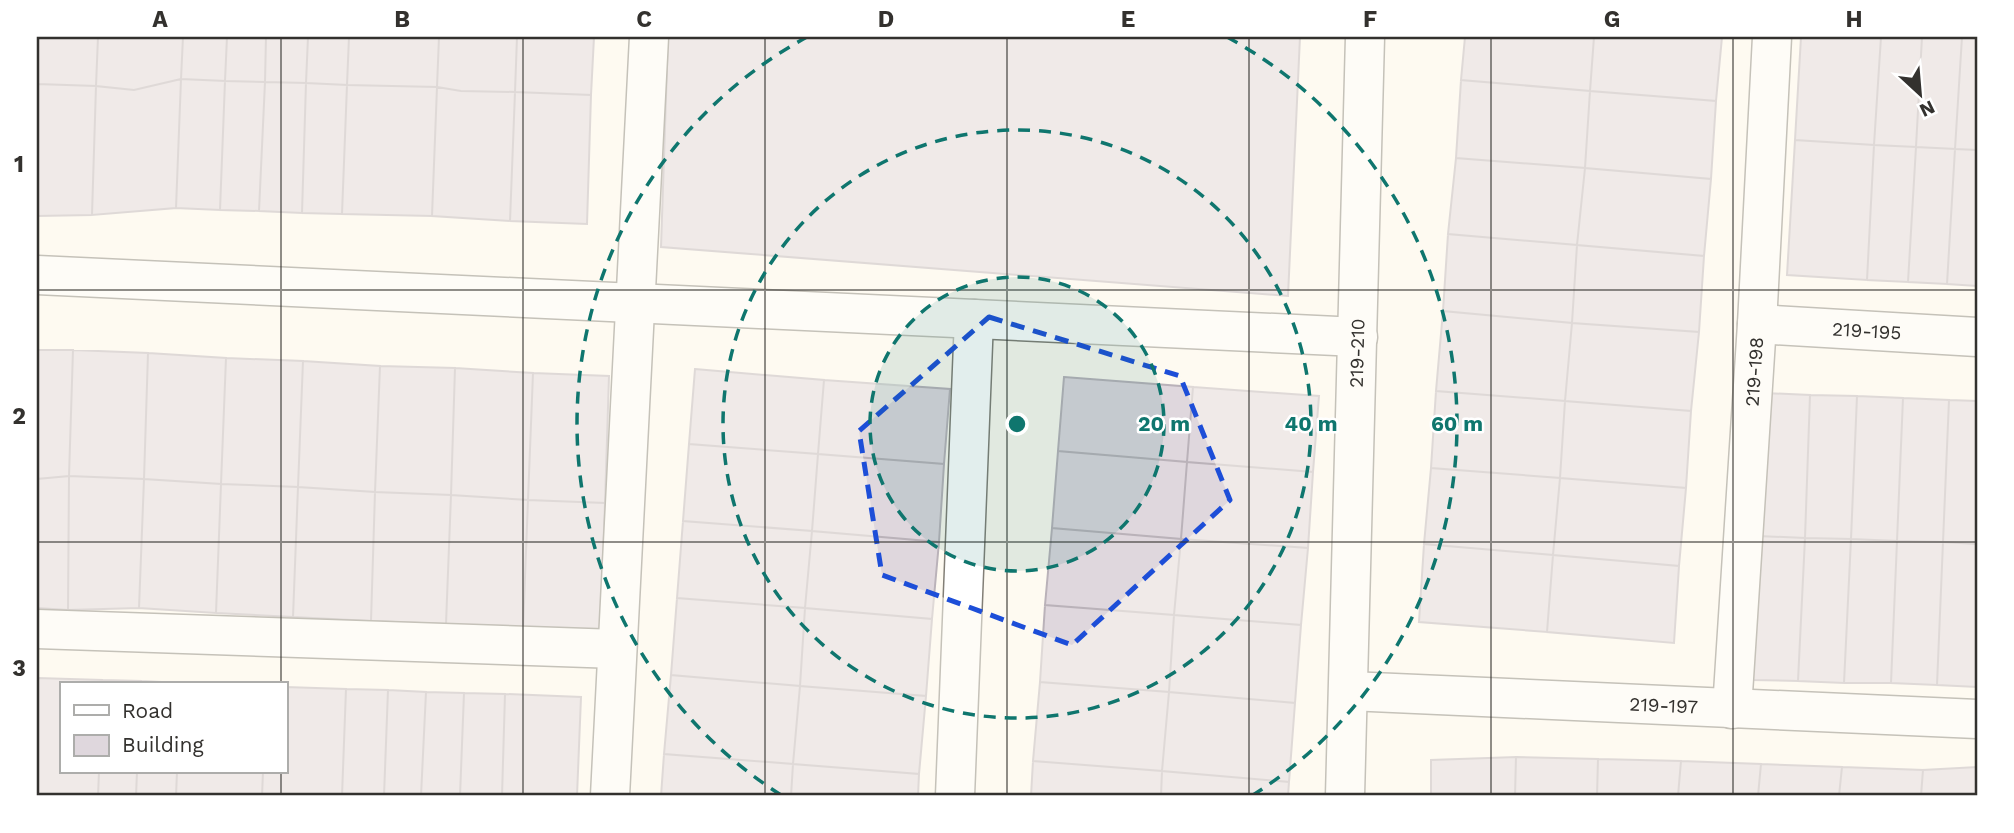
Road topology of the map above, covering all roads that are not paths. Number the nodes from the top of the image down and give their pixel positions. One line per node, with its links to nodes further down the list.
1 (649, 37): 5 (street)
2 (1365, 37): 8 (street, 219-210)
3 (1772, 37): 7 (street, 219-198)
4 (37, 275): 5 (street)
5 (635, 302): 6 (street); 11 (street)
6 (974, 319): 8 (street); 16 (street)
7 (1757, 324): 9 (street, 219-195); 13 (street, 219-198)
8 (1358, 337): 12 (street, 219-210)
9 (1977, 337)
10 (37, 629): 11 (street)
11 (617, 649): 15 (street)
12 (1349, 691): 13 (street, 219-197); 17 (street, 219-210)
13 (1732, 709): 14 (street, 219-197)
14 (1977, 719)
15 (610, 796)
16 (955, 796)
17 (1345, 796)

